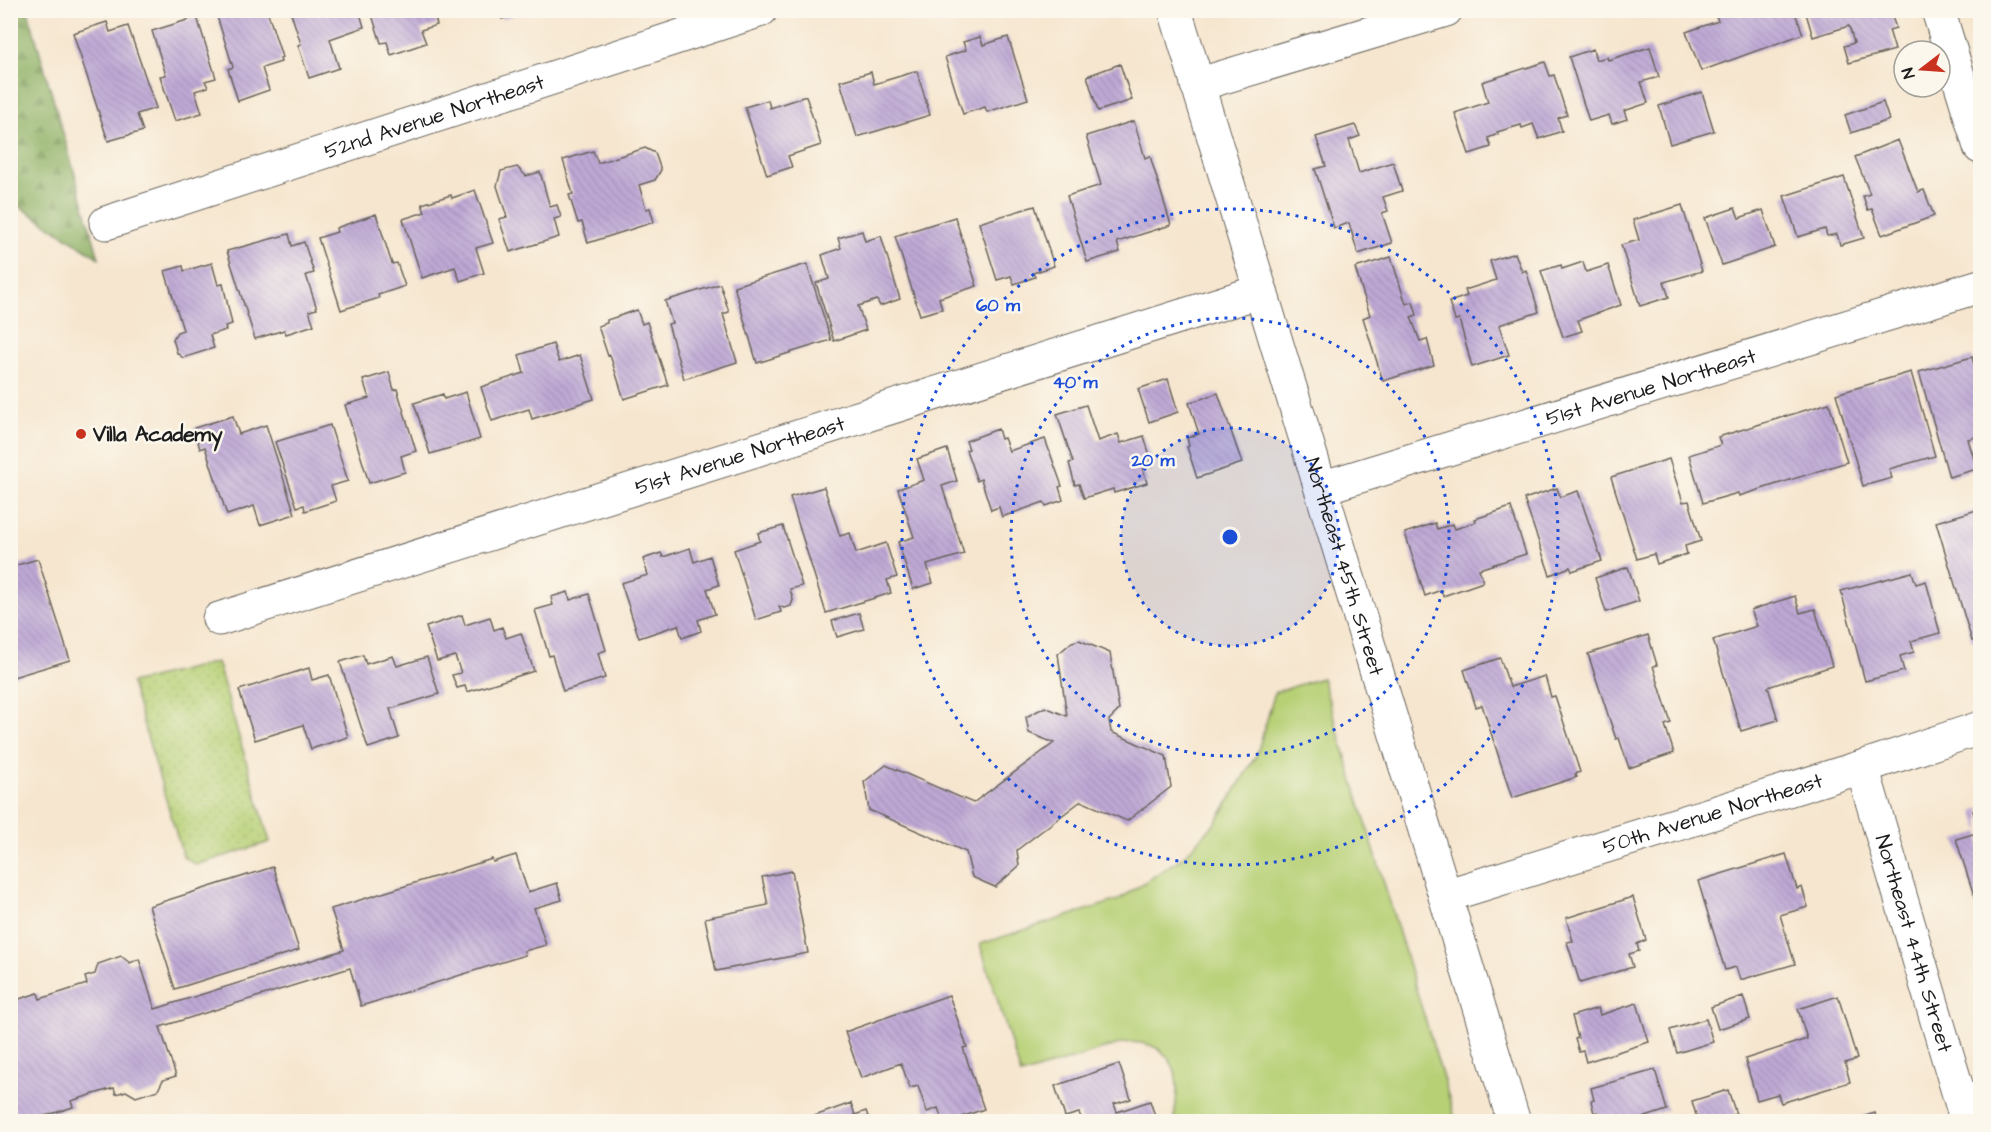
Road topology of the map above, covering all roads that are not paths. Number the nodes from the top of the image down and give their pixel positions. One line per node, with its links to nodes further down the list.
1 (761, 10): 7 (street, 52nd Avenue Northeast)
2 (1175, 10): 5 (street, Northeast 45th Street)
3 (1446, 10): 5 (street)
4 (1938, 10): 6 (street)
5 (1197, 85): 9 (street, Northeast 45th Street)
6 (1980, 147)
7 (106, 223)
8 (1980, 286): 10 (street, 51st Avenue Northeast)
9 (1261, 291): 10 (street, Northeast 45th Street); 11 (street, 51st Avenue Northeast)
10 (1321, 488): 14 (street, Northeast 45th Street)
11 (219, 619)
12 (1980, 728): 13 (street, 50th Avenue Northeast)
13 (1862, 767): 14 (street, 50th Avenue Northeast); 16 (street, Northeast 44th Street)
14 (1445, 896): 15 (street, Northeast 45th Street)
15 (1514, 1122)
16 (1967, 1122)

